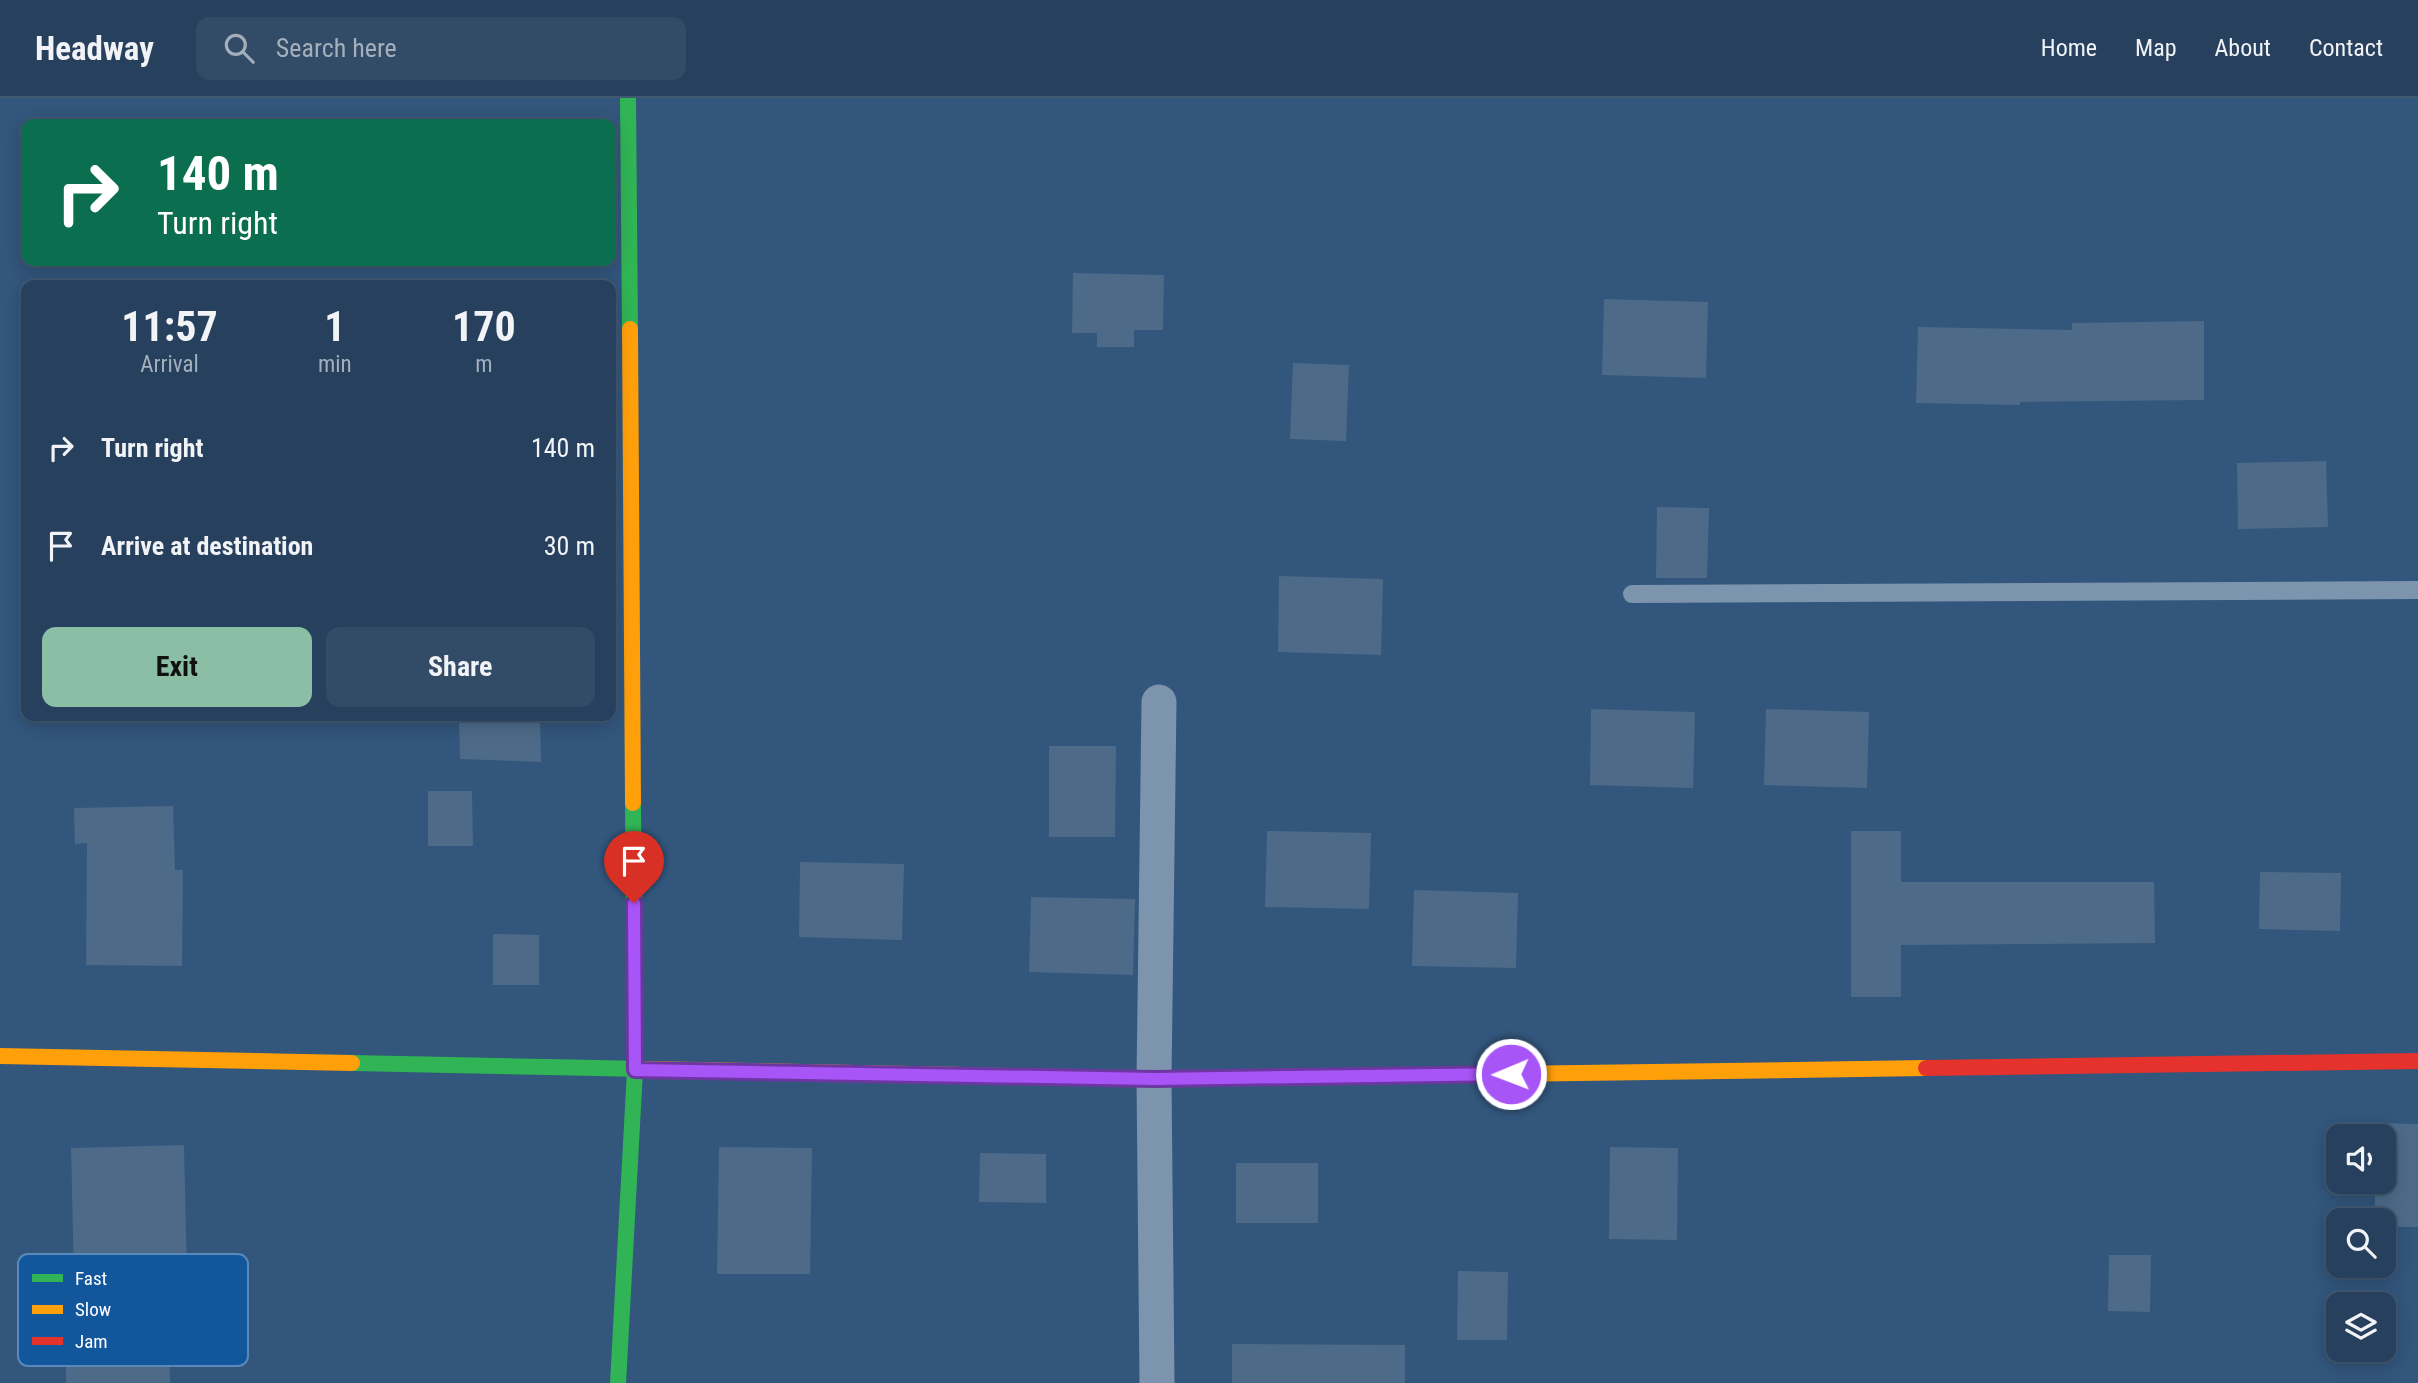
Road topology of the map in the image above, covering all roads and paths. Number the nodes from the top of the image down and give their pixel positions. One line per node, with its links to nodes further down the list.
1 (628, 98): 7 (street)
2 (2418, 590): 3 (lane)
3 (1632, 593)
4 (1158, 702): 8 (street)
5 (0, 1056): 7 (street)
6 (2418, 1062): 8 (street)
7 (635, 1070): 8 (street); 9 (street)
8 (1154, 1079): 10 (street)
9 (618, 1383)
10 (1157, 1383)

